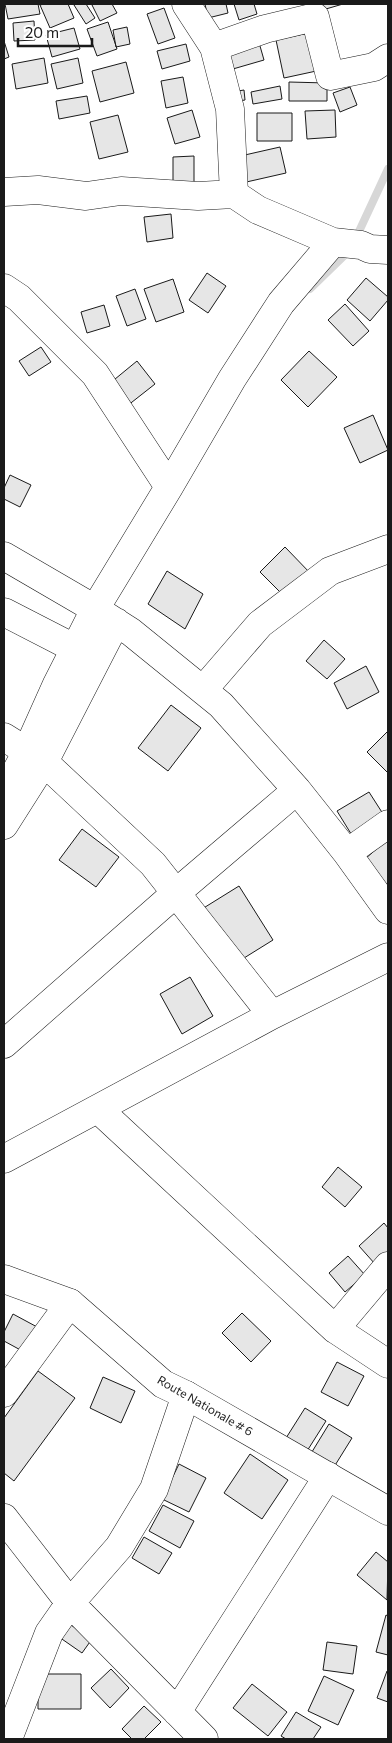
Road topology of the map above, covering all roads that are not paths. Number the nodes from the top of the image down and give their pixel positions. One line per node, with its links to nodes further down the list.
1 (186, 4): 3 (street)
2 (313, 10): 3 (street); 4 (street)
3 (214, 47): 6 (street)
4 (388, 58)
5 (4, 192): 6 (street)
6 (234, 194): 7 (street)
7 (345, 243): 8 (street); 10 (street)
8 (388, 250)
9 (4, 288): 10 (street)
10 (169, 487): 14 (street)
11 (388, 549): 16 (street)
12 (4, 556): 14 (street)
13 (4, 612): 15 (street)
14 (107, 616): 15 (street); 16 (street); 18 (street)
15 (74, 648): 18 (street)
16 (203, 690): 19 (street)
17 (4, 737): 18 (street)
18 (35, 756): 20 (street); 22 (street); 24 (street)
19 (297, 790): 23 (street); 24 (street)
20 (4, 794)
21 (388, 824): 23 (street)
22 (4, 825)
23 (347, 853): 25 (street)
24 (176, 893): 27 (street); 28 (street)
25 (388, 910)
26 (388, 957): 27 (street)
27 (272, 1015): 29 (street)
28 (4, 1044)
29 (98, 1109): 30 (street); 34 (street)
30 (4, 1159)
31 (388, 1266): 34 (street)
32 (4, 1279): 33 (street, Route Nationale # 6)
33 (70, 1303): 36 (street); 37 (street, Route Nationale # 6)
34 (334, 1329): 35 (street)
35 (388, 1364)
36 (4, 1392)
37 (186, 1395): 38 (street, Route Nationale # 6); 41 (street)
38 (328, 1476): 39 (street, Route Nationale # 6); 42 (street)
39 (388, 1511)
40 (4, 1518): 41 (street)
41 (70, 1603): 42 (street); 43 (street)
42 (187, 1730)
43 (8, 1739)

